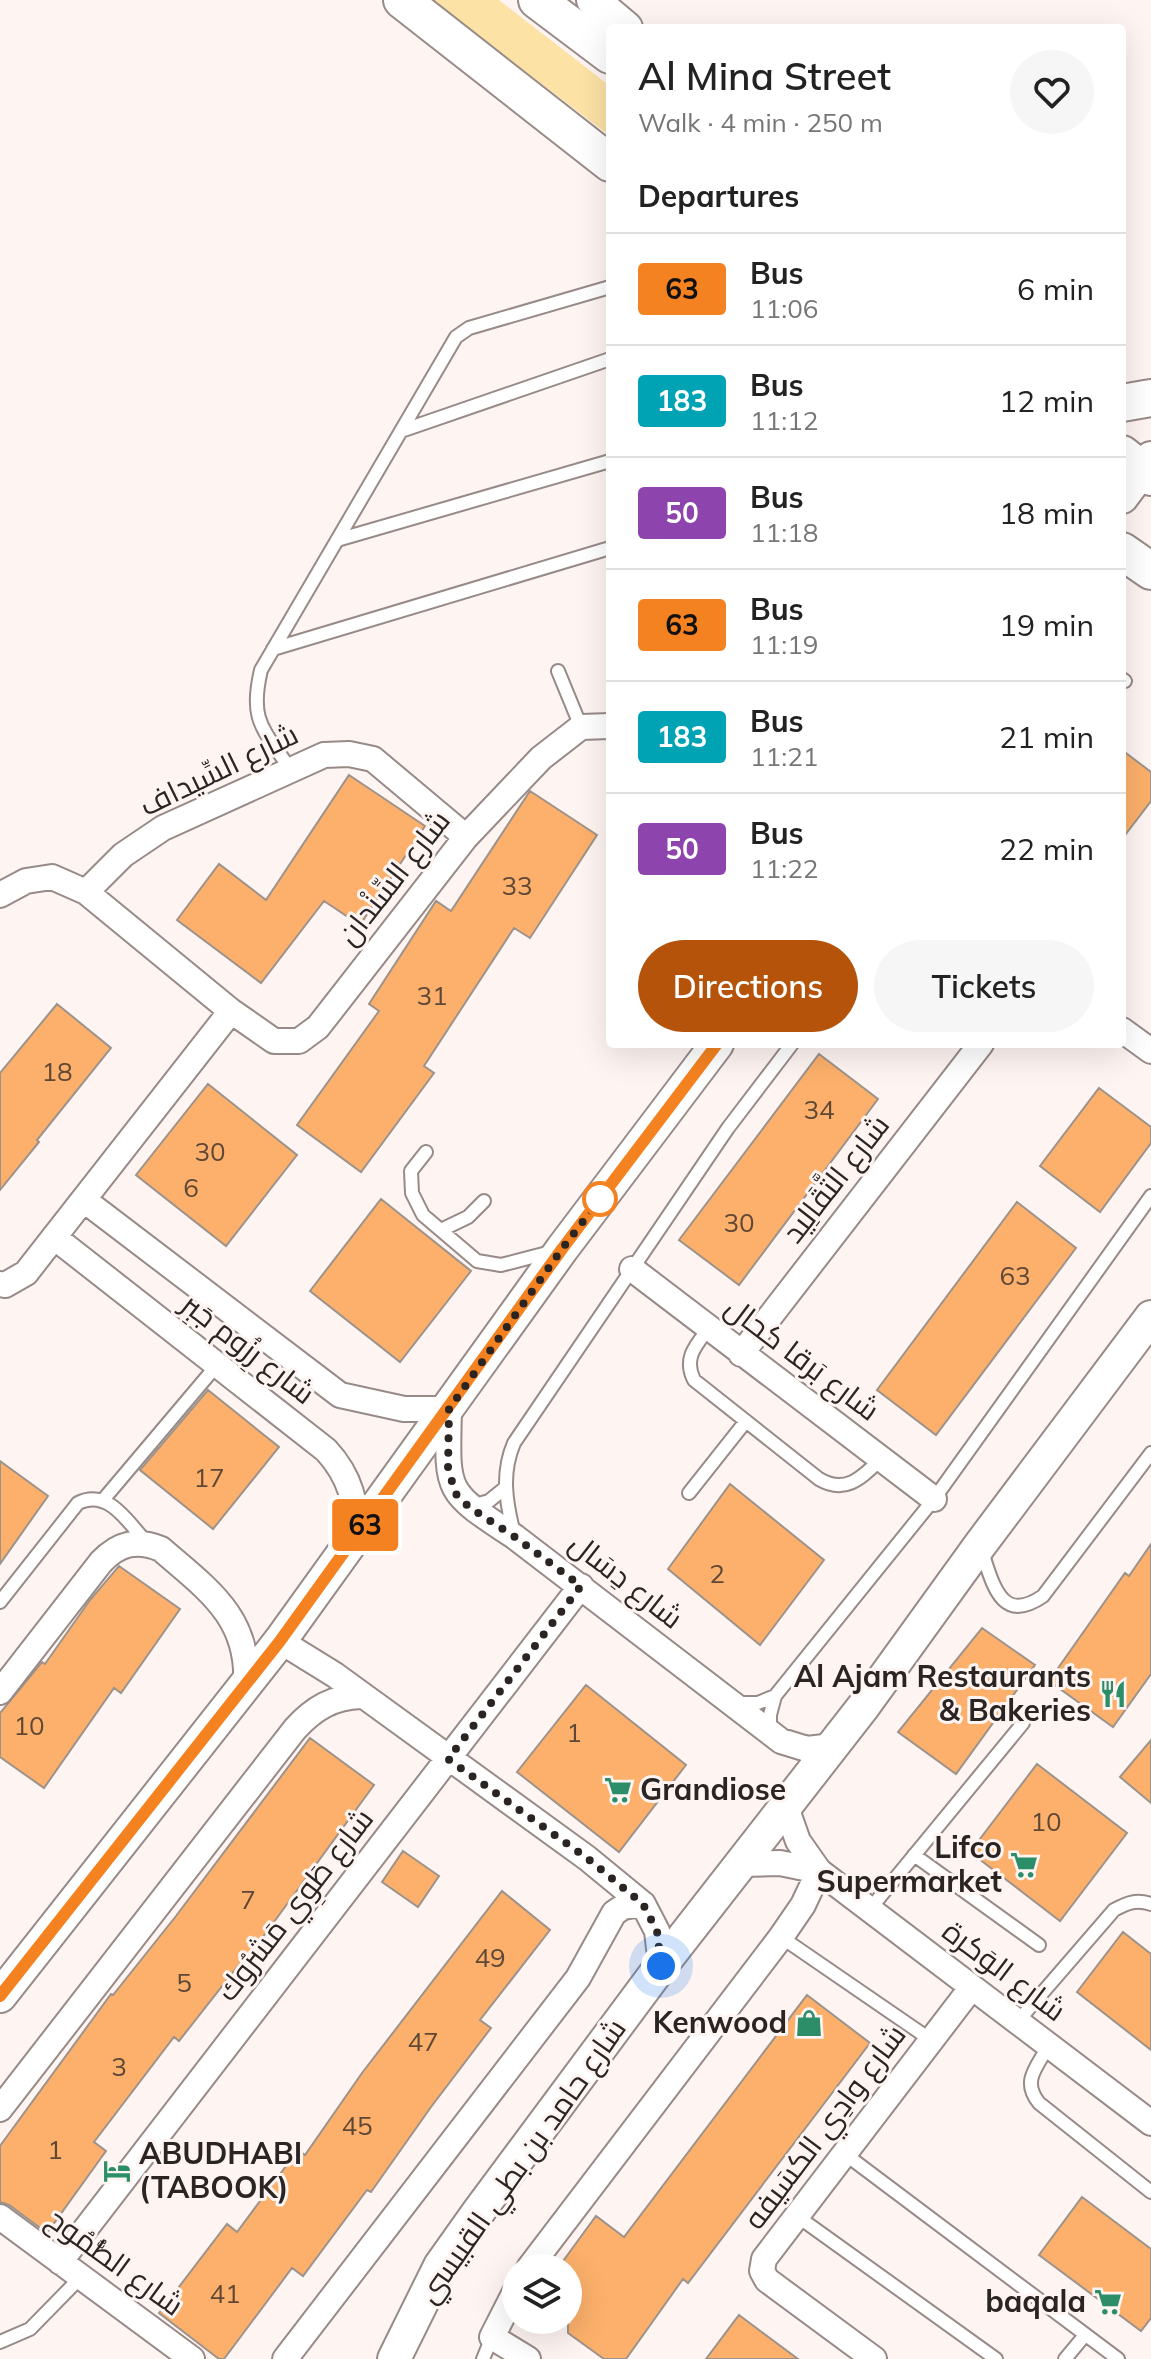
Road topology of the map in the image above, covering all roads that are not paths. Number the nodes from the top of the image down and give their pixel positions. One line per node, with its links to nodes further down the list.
1 (402, 0): 6 (main road)
2 (537, 0): 5 (main road)
3 (593, 0): 4 (main road)
4 (621, 24)
5 (606, 52)
6 (606, 160)
7 (606, 288): 11 (lane)
8 (606, 360): 11 (lane)
9 (1151, 398): 10 (main road)
10 (1126, 402)
11 (401, 431): 13 (lane)
12 (606, 462): 13 (lane)
13 (337, 540): 17 (lane)
14 (606, 549): 17 (lane)
15 (1126, 554): 16 (main road)
16 (1151, 571)
17 (273, 649): 21 (lane)
18 (558, 671): 20 (lane)
19 (606, 726): 20 (street)
20 (581, 727): 22 (street, شارع السِّنْدان)
21 (290, 769): 22 (street, شارع السِّيداف); 23 (street, شارع السِّيداف)
22 (466, 837): 25 (street, شارع السِّنْدان)
23 (86, 892): 24 (street, شارع السِّنْدان); 25 (street, شارع السِّنْدان)
24 (0, 895)
25 (231, 1011): 33 (street)
26 (1126, 1033): 30 (street)
27 (714, 1048): 37 (main road)
28 (789, 1048): 38 (lane)
29 (978, 1048): 42 (street, شارع التَّقَالِيد)
30 (1151, 1051)
31 (426, 1152): 35 (lane)
32 (1151, 1196): 50 (lane)
33 (84, 1200): 36 (street); 44 (street, شارع رِزُوم جَبِر)
34 (484, 1201): 35 (lane)
35 (441, 1230): 37 (lane)
36 (54, 1237): 39 (street); 43 (street, شارع رِزُوم جَبِر)
37 (562, 1249): 44 (main road)
38 (632, 1269): 41 (street, شارع بَرقا كحال); 48 (lane)
39 (0, 1284)
40 (1151, 1317): 56 (main road, شارع حامد بن بطي القبيسي)
41 (709, 1328): 42 (street, شارع بَرقا كحال); 45 (lane)
42 (741, 1354): 47 (street, شارع بَرقا كحال)
43 (217, 1365): 51 (lane); 54 (street, شارع رِزُوم جَبِر)
44 (449, 1409): 52 (street, شارع دِسَال); 54 (main road)
45 (746, 1421): 47 (lane); 49 (lane)
46 (1151, 1453): 56 (lane)
47 (881, 1459): 50 (street, شارع بَرقا كحال)
48 (505, 1488): 52 (lane); 53 (lane)
49 (689, 1493)
50 (934, 1499): 63 (lane)
51 (103, 1500): 55 (lane); 58 (lane)
52 (469, 1507): 53 (street, شارع دِسَال)
53 (515, 1537): 57 (street, شارع دِسَال)
54 (355, 1539): 59 (main road)
55 (148, 1544): 60 (street); 61 (street)
56 (980, 1545): 67 (main road, شارع حامد بن بطي القبيسي)
57 (581, 1586): 64 (street, شارع دِسَال); 68 (street, شارع طَوِي مَشرُوك)
58 (0, 1602)
59 (280, 1641): 60 (main road); 62 (street)
60 (246, 1685): 82 (main road)
61 (0, 1692)
62 (361, 1696): 68 (street); 86 (street)
63 (775, 1696): 64 (lane); 66 (lane)
64 (730, 1702): 66 (street, شارع دِسَال)
65 (1023, 1723): 70 (lane)
66 (770, 1733): 67 (street, شارع دِسَال)
67 (833, 1746): 69 (main road, شارع حامد بن بطي القبيسي)
68 (448, 1759): 71 (street); 93 (street, شارع طَوِي مَشرُوك)
69 (786, 1807): 72 (main road, شارع حامد بن بطي القبيسي); 73 (street, شارع الوَكرة)
70 (914, 1855): 76 (lane); 79 (lane)
71 (587, 1858): 74 (street); 77 (street)
72 (741, 1864): 73 (street, شارع الوَكرة); 80 (main road, شارع حامد بن بطي القبيسي)
73 (819, 1871): 76 (street, شارع الوَكرة); 78 (street)
74 (643, 1904): 77 (street); 80 (street)
75 (1151, 1904): 83 (lane)
76 (870, 1909): 81 (street, شارع الوَكرة)
77 (611, 1917): 100 (street)
78 (781, 1937): 84 (lane); 92 (street)
79 (1039, 1945)
80 (661, 1966): 101 (main road, شارع حامد بن بطي القبيسي)
81 (972, 1987): 83 (street, شارع الوَكرة); 84 (street, شارع وادِي الكسَيفه)
82 (0, 1996)
83 (1018, 2021): 85 (street, شارع الوَكرة)
84 (931, 2040): 88 (street, شارع وادِي الكسَيفه)
85 (1049, 2045): 87 (street, شارع الوَكرة); 89 (lane)
86 (0, 2109)
87 (1151, 2123)
88 (845, 2154): 90 (street, شارع وادِي الكسَيفه); 96 (lane)
89 (1151, 2192)
90 (797, 2216): 103 (street, شارع وادِي الكسَيفه); 104 (lane)
91 (0, 2217): 93 (street, شارع الطُّمُوح)
92 (540, 2254)
93 (60, 2262): 94 (street, شارع الطُّمُوح)
94 (81, 2277): 97 (lane); 99 (street, شارع الطُّمُوح)
95 (502, 2319): 98 (street)
96 (1085, 2335): 105 (lane); 106 (lane)
97 (0, 2342)
98 (488, 2348): 102 (street)
99 (192, 2359)
100 (285, 2359)
101 (394, 2359)
102 (528, 2359)
103 (874, 2359)
104 (996, 2359)
105 (1065, 2359)
106 (1118, 2359)

